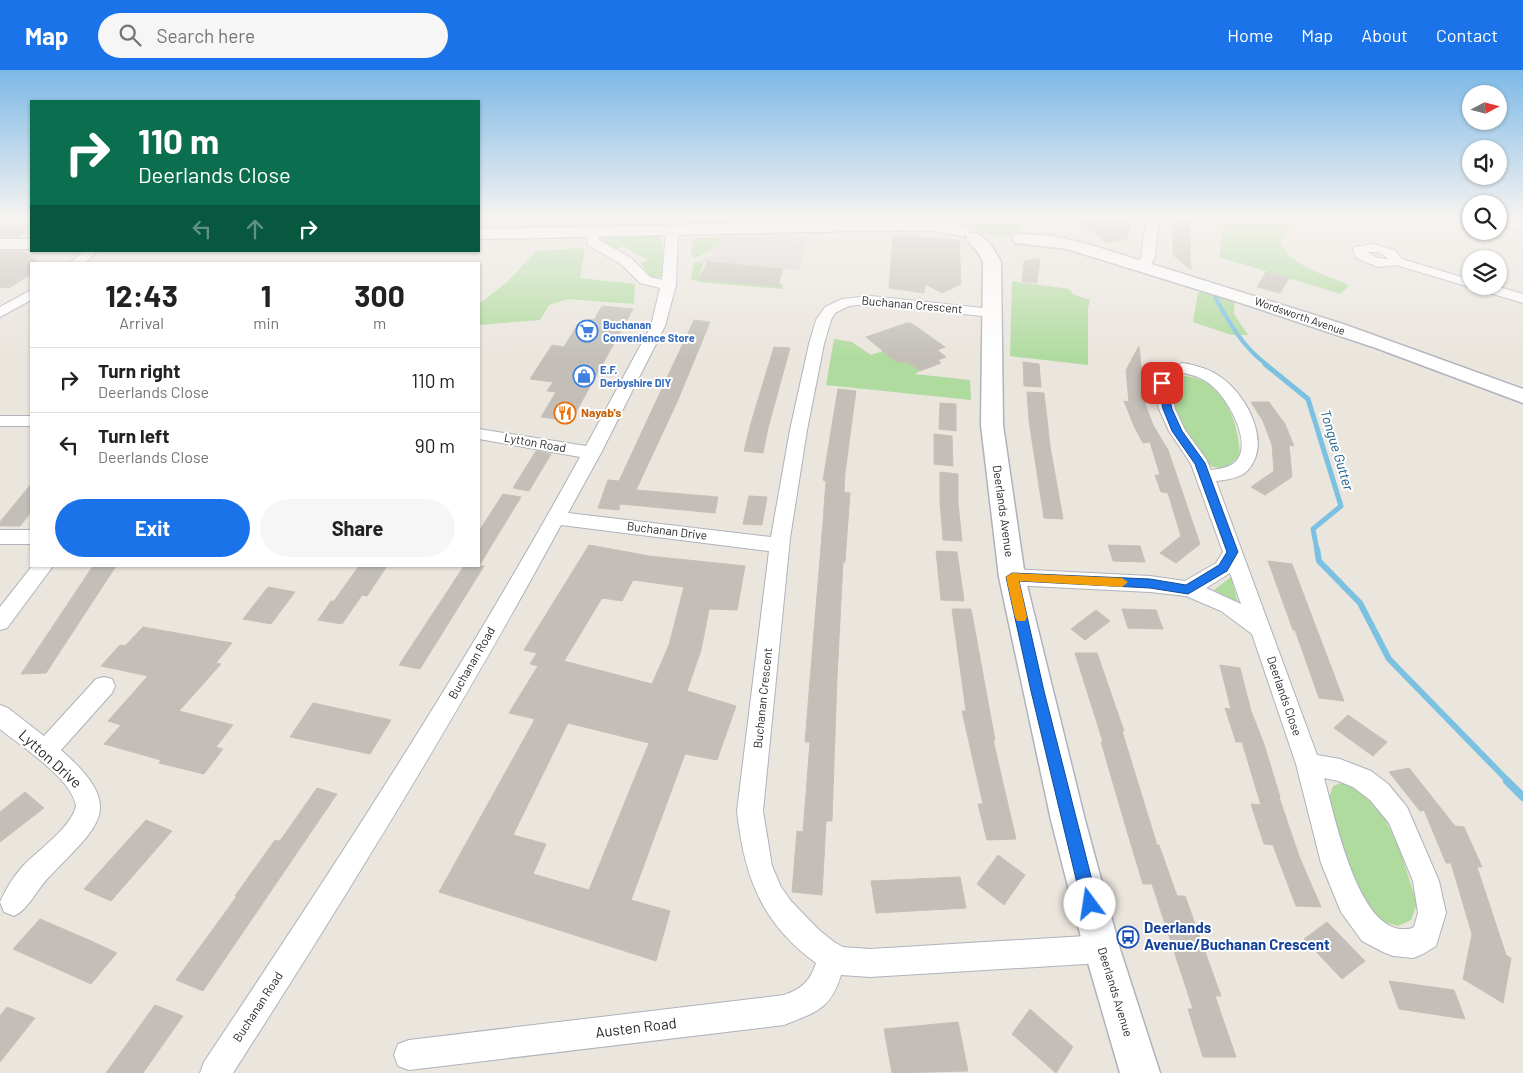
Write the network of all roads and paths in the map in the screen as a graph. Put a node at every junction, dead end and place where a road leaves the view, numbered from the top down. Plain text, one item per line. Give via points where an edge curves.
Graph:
1 (629, 264) edge
2 (670, 264) edge
3 (1002, 264) edge
4 (1132, 264) edge
5 (1144, 264) edge
6 (1405, 264) edge
7 (1142, 267) junction
8 (1462, 281) edge
9 (669, 285) junction
10 (1507, 294) edge
11 (30, 295) edge
12 (1523, 299) edge
13 (0, 313) edge
14 (992, 313) junction
15 (1523, 397) edge
16 (30, 406) edge
17 (16, 421) edge
18 (480, 434) edge
19 (592, 453) junction
20 (1206, 478) junction
21 (556, 518) junction
22 (0, 537) edge
23 (30, 537) edge
24 (778, 545) junction
25 (1233, 552) junction
26 (42, 567) edge
27 (1012, 577) junction
28 (1188, 589) junction
29 (0, 622) edge
30 (1260, 629) junction
31 (104, 686) dead end
32 (0, 715) edge
33 (45, 751) junction
34 (1308, 764) junction
35 (14, 902) dead end
36 (1102, 949) junction
37 (832, 956) junction
38 (409, 1055) dead end
39 (215, 1073) edge
40 (1140, 1073) edge

1 - 9 street via 645,280
2 - 9 street, Buchanan Road
3 - 14 street, Deerlands Avenue
4 - 7 street, Wordsworth Avenue
5 - 7 street
6 - 8 street
7 - 15 street, Wordsworth Avenue via 1223,290 1378,342
9 - 19 street, Buchanan Road via 658,326
10 - 12 street
11 - 13 street
14 - 24 street, Buchanan Crescent via 871,300 848,302 829,311 824,317 805,396
14 - 27 street, Deerlands Avenue via 992,425
16 - 17 street
18 - 19 street, Lytton Road
19 - 21 street, Buchanan Road
20 - 20 street, Deerlands Close via 1200,463 1177,431 1168,409 1162,383 1164,374 1171,370 1196,369 1209,375 1234,401 1245,422 1251,444 1248,459 1241,468
20 - 25 street, Deerlands Close
21 - 24 street, Buchanan Drive
21 - 39 street, Buchanan Road via 444,712
22 - 23 street
24 - 37 street, Buchanan Crescent via 750,811 754,850 763,880 793,926
25 - 28 street via 1223,568
25 - 30 street, Deerlands Close
26 - 29 street
27 - 28 street
27 - 36 street, Deerlands Avenue via 1068,820
28 - 30 street via 1228,605
30 - 34 street, Deerlands Close
31 - 33 street
32 - 33 street, Lytton Drive
33 - 35 street, Lytton Drive via 81,784 89,806 75,831 22,888
34 - 34 street, Deerlands Close via 1334,863 1352,902 1372,931 1394,942 1413,944 1426,936 1432,913 1426,881 1398,815 1379,792 1362,779 1340,770
36 - 37 street, Buchanan Crescent via 870,963 842,961
36 - 40 street, Deerlands Avenue
37 - 38 street, Austen Road via 823,987 810,1000 784,1010

